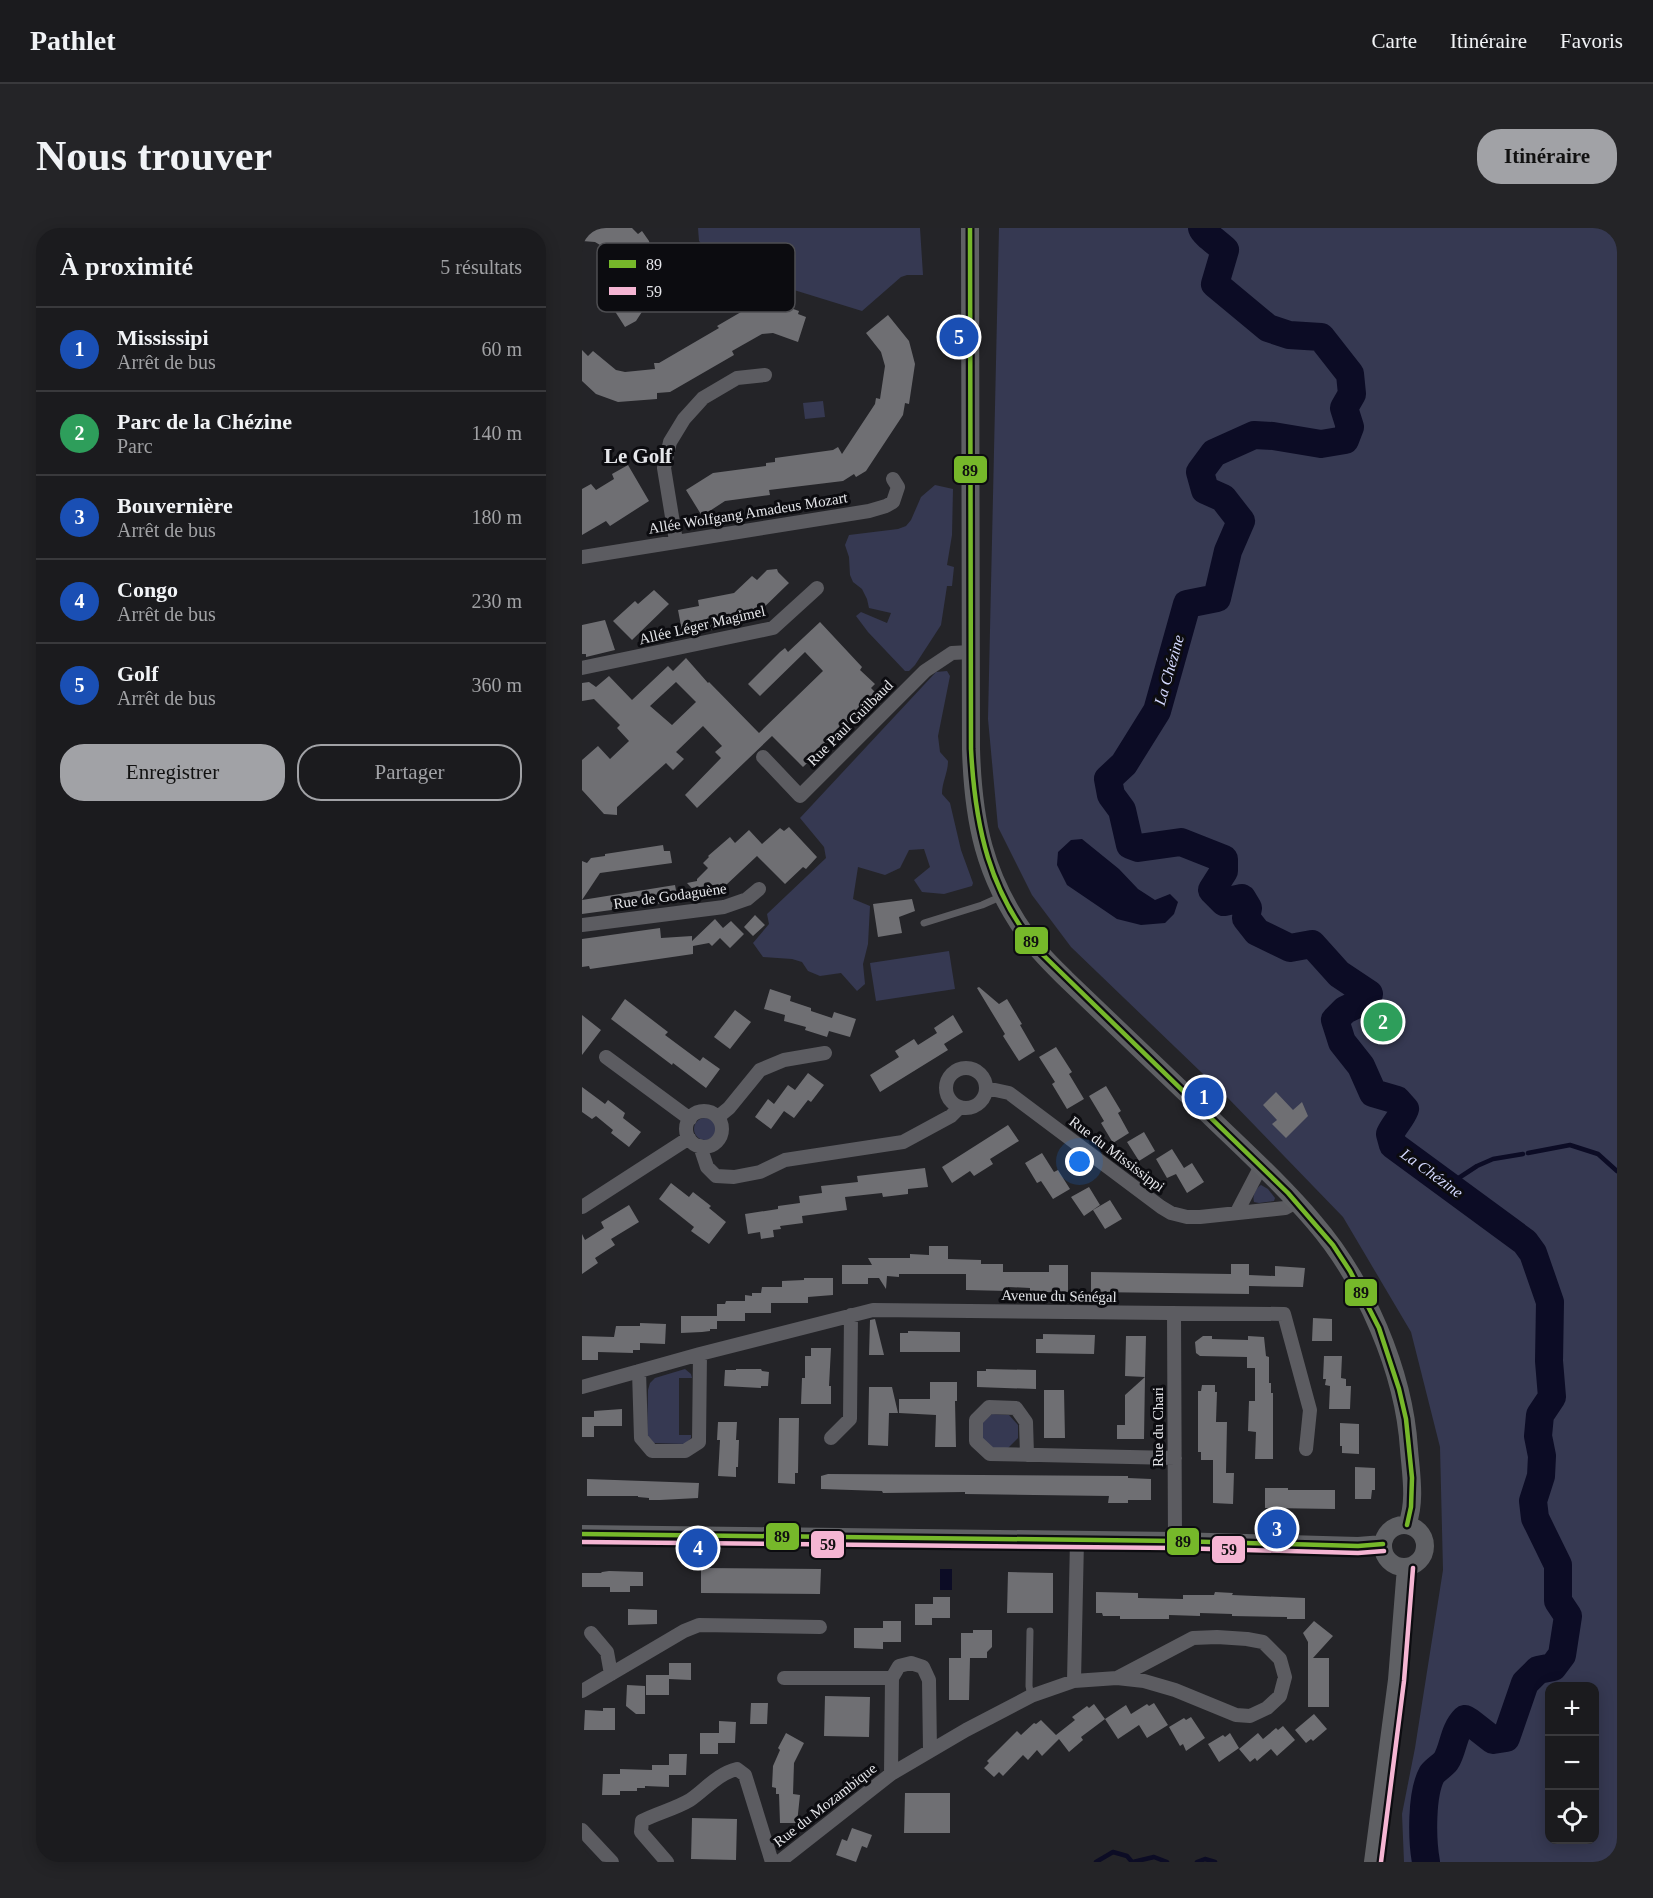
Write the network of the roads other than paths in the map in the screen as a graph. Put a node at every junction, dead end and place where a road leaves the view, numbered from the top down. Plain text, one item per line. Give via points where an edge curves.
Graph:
1 (970, 228) edge
2 (765, 375) dead end
3 (893, 479) dead end
4 (676, 541) junction
5 (582, 557) edge
6 (817, 588) dead end
7 (970, 651) junction
8 (582, 668) edge
9 (763, 757) dead end
10 (759, 889) dead end
11 (1003, 896) junction
12 (924, 923) dead end
13 (582, 925) edge
14 (825, 1053) dead end
15 (606, 1057) dead end
16 (986, 1088) junction
17 (960, 1107) junction
18 (718, 1117) junction
19 (690, 1119) junction
20 (695, 1142) junction
21 (1261, 1166) junction
22 (1296, 1202) junction
23 (582, 1207) edge
24 (1237, 1212) junction
25 (1174, 1314) junction
26 (851, 1315) junction
27 (700, 1354) junction
28 (639, 1371) junction
29 (582, 1387) edge
30 (831, 1438) dead end
31 (1306, 1449) dead end
32 (1027, 1455) junction
33 (1175, 1458) junction
34 (1407, 1525) junction
35 (582, 1534) edge
36 (1077, 1540) junction
37 (1174, 1541) junction
38 (1383, 1544) junction
39 (1407, 1567) junction
40 (820, 1627) dead end
41 (1030, 1632) dead end
42 (591, 1633) dead end
43 (611, 1674) junction
44 (784, 1678) dead end
45 (892, 1678) junction
46 (1117, 1678) junction
47 (1074, 1681) junction
48 (582, 1691) edge
49 (1031, 1696) junction
50 (930, 1751) junction
51 (891, 1774) junction
52 (582, 1830) edge
53 (612, 1862) edge
54 (667, 1862) edge
55 (772, 1862) edge
56 (779, 1862) edge
57 (1374, 1862) edge

1 - 7 street
2 - 4 street via 737,378 703,398 670,442 664,468
3 - 4 street, Allée Wolfgang Amadeus Mozart via 898,487 893,502 878,508
4 - 5 street, Allée Wolfgang Amadeus Mozart
6 - 8 street, Allée Léger Magimel via 773,628
7 - 9 street, Rue Paul Guilbaud via 952,653 925,671 800,796
7 - 11 street via 972,789 986,856
10 - 13 street, Rue de Godaguène via 747,899 724,907
11 - 12 lane
11 - 21 street via 1028,937 1067,980
14 - 18 street via 784,1060 760,1070
15 - 19 street
16 - 17 street via 982,1101
16 - 17 street via 979,1072 967,1067 951,1074 946,1087 948,1096
16 - 24 street, Rue du Mississippi via 1009,1093 1171,1213 1200,1217
17 - 20 street via 903,1142 785,1160 760,1172 734,1177 716,1176
18 - 19 street via 704,1111
18 - 20 street via 723,1128 720,1138 711,1146
19 - 20 street via 686,1128
20 - 23 street
21 - 22 street
21 - 24 street
22 - 24 street, Rue du Mississippi via 1285,1208
22 - 34 street via 1348,1269 1390,1360 1408,1432 1413,1505
25 - 26 street, Avenue du Sénégal via 873,1310
25 - 31 street, Avenue du Sénégal via 1284,1314 1310,1410
25 - 33 street, Rue du Chari
26 - 27 street, Avenue du Sénégal
26 - 30 street via 850,1419
27 - 28 street, Avenue du Sénégal
27 - 28 street via 699,1442 684,1451 652,1451 641,1438
28 - 29 street, Avenue du Sénégal
32 - 32 street via 1026,1422 1016,1408 989,1407 976,1420 976,1441 990,1454
32 - 33 street
33 - 37 street, Rue du Chari
34 - 38 street via 1390,1530
34 - 39 street via 1421,1534 1425,1546 1417,1563
35 - 36 street
36 - 37 street
36 - 47 street
37 - 38 street
38 - 39 street via 1390,1562
39 - 57 street
40 - 43 street via 699,1625
41 - 49 lane
42 - 43 street via 607,1652
43 - 48 street
44 - 45 street
45 - 50 street via 899,1666 912,1663 923,1667 929,1680
45 - 51 street, Rue du Mozambique
46 - 46 street, Rue du Mozambique via 1144,1681 1236,1715 1250,1716 1268,1708 1280,1696 1285,1677 1280,1659 1263,1642 1217,1637 1193,1638
46 - 47 street, Rue du Mozambique
47 - 49 street, Rue du Mozambique
49 - 50 street, Rue du Mozambique
50 - 51 street, Rue du Mozambique
51 - 56 street, Rue du Mozambique
52 - 53 street
54 - 55 street, Rue du Mozambique via 640,1832 642,1821 688,1801 725,1772 736,1769 745,1775

